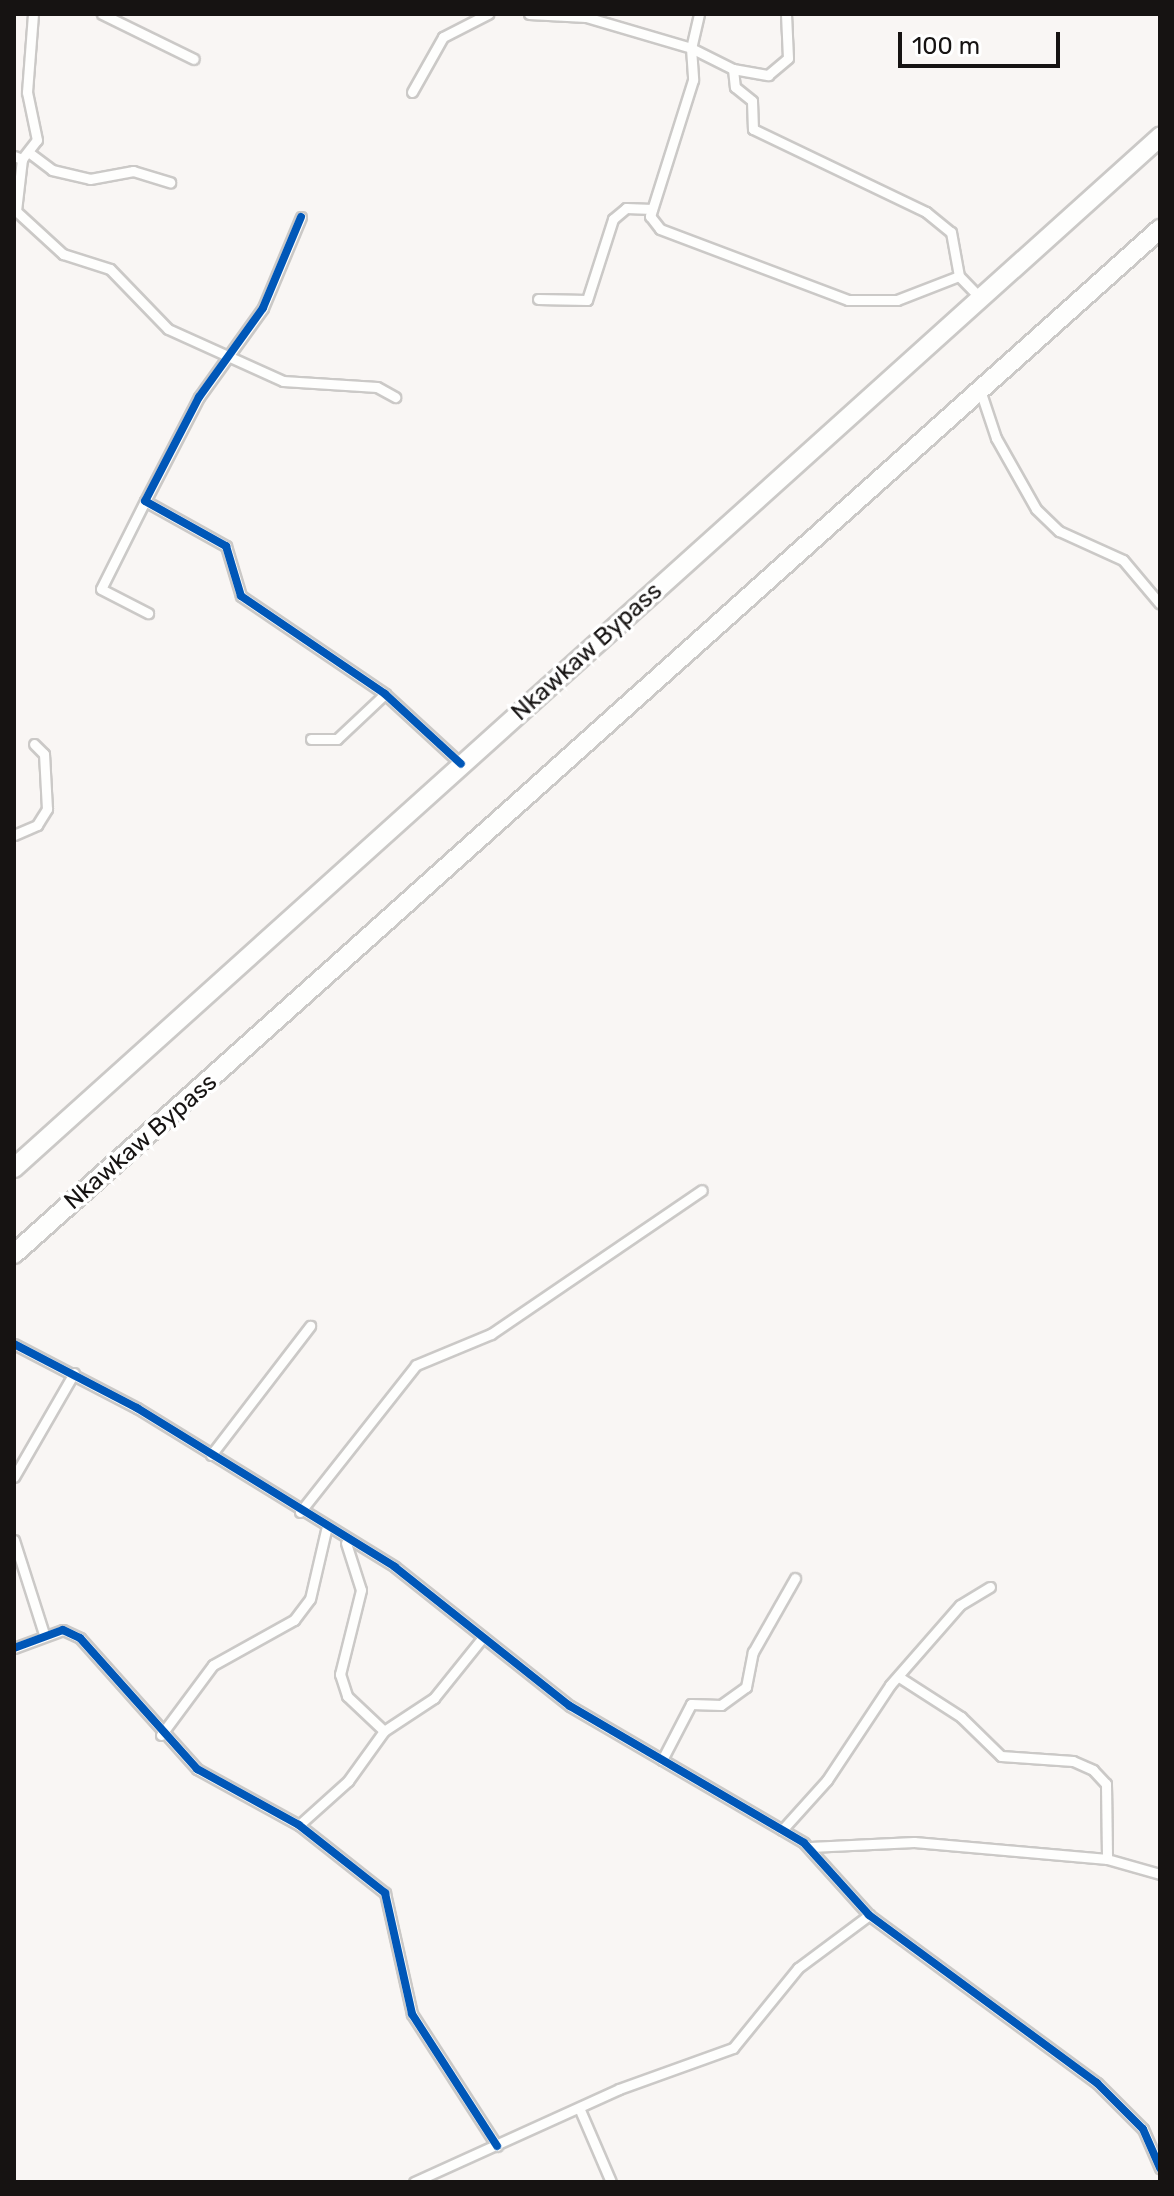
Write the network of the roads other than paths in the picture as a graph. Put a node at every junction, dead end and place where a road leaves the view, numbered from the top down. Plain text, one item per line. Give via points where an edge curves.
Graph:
1 (33, 14) edge
2 (102, 14) edge
3 (488, 14) edge
4 (529, 14) edge
5 (699, 14) edge
6 (786, 14) edge
7 (116, 16) edge
8 (586, 16) edge
9 (691, 48) junction
10 (194, 59) dead end
11 (733, 69) junction
12 (412, 92) dead end
13 (1160, 137) edge
14 (22, 156) edge
15 (170, 182) dead end
16 (652, 209) junction
17 (15, 214) edge
18 (301, 217) dead end
19 (1160, 229) edge
20 (959, 276) junction
21 (538, 299) dead end
22 (982, 300) junction
23 (223, 358) junction
24 (980, 390) junction
25 (395, 397) dead end
26 (145, 501) junction
27 (1160, 604) edge
28 (148, 613) dead end
29 (385, 694) junction
30 (311, 739) dead end
31 (34, 744) dead end
32 (461, 764) junction
33 (14, 835) edge
34 (14, 1168) edge
35 (702, 1190) dead end
36 (14, 1254) edge
37 (310, 1326) dead end
38 (14, 1344) edge
39 (74, 1373) junction
40 (211, 1455) junction
41 (14, 1477) edge
42 (300, 1512) junction
43 (326, 1530) junction
44 (14, 1540) edge
45 (345, 1541) junction
46 (795, 1578) dead end
47 (990, 1587) dead end
48 (44, 1634) junction
49 (483, 1637) junction
50 (14, 1648) edge
51 (899, 1677) junction
52 (384, 1731) junction
53 (161, 1735) junction
54 (662, 1760) junction
55 (299, 1825) junction
56 (782, 1830) junction
57 (810, 1847) junction
58 (1107, 1859) junction
59 (1160, 1874) edge
60 (869, 1915) junction
61 (580, 2110) junction
62 (497, 2146) junction
63 (1160, 2168) edge
64 (414, 2182) edge
65 (611, 2182) edge

1 - 14 street via 27,92 37,140
2 - 7 street
3 - 12 street via 443,37
4 - 8 street
5 - 9 street
6 - 11 street via 791,32 782,70
7 - 10 street
8 - 9 street
9 - 11 street
9 - 16 street via 693,80
11 - 20 street via 735,87 752,101 753,129 926,212 951,232
13 - 22 highway, Nkawkaw Bypass
14 - 15 street via 90,179 133,171
14 - 17 street
16 - 20 street via 653,222 673,235 848,300 897,300
16 - 21 street via 626,208 613,219 587,300
17 - 23 street via 63,254 110,269 168,329
18 - 23 street via 263,308
19 - 24 highway, Nkawkaw Bypass
20 - 22 street
22 - 32 highway, Nkawkaw Bypass
23 - 25 street via 283,381 377,387
23 - 26 street
24 - 27 street via 1003,453 1046,522 1123,560
24 - 36 highway, Nkawkaw Bypass
26 - 28 street via 101,589
26 - 29 street via 226,546 241,596
29 - 30 street via 337,739
29 - 32 street
31 - 33 street via 44,754 47,809 37,825
32 - 34 highway, Nkawkaw Bypass
35 - 42 street via 491,1334 416,1365
37 - 40 street
38 - 39 street
39 - 40 street
39 - 41 street
40 - 42 street
42 - 43 street
43 - 45 street
43 - 53 street via 310,1599 294,1620 213,1665
44 - 48 street
45 - 49 street via 395,1567
45 - 52 street via 361,1590 340,1674 347,1696
46 - 54 street via 753,1652 746,1687 721,1705 691,1704
47 - 51 street via 960,1605
48 - 50 street
48 - 53 street via 63,1630 80,1638
49 - 52 street via 434,1698
49 - 54 street via 580,1713
51 - 56 street
51 - 58 street via 961,1717 1001,1756 1073,1761 1093,1770 1106,1784
52 - 55 street via 348,1781
53 - 55 street via 197,1769
54 - 56 street
55 - 62 street via 394,1906 392,1947 412,2014
56 - 57 street
57 - 58 street via 914,1842
57 - 60 street
58 - 59 street
60 - 61 street via 798,1968 733,2048
60 - 63 street via 1097,2083 1143,2129
61 - 62 street
61 - 65 street
62 - 64 street

